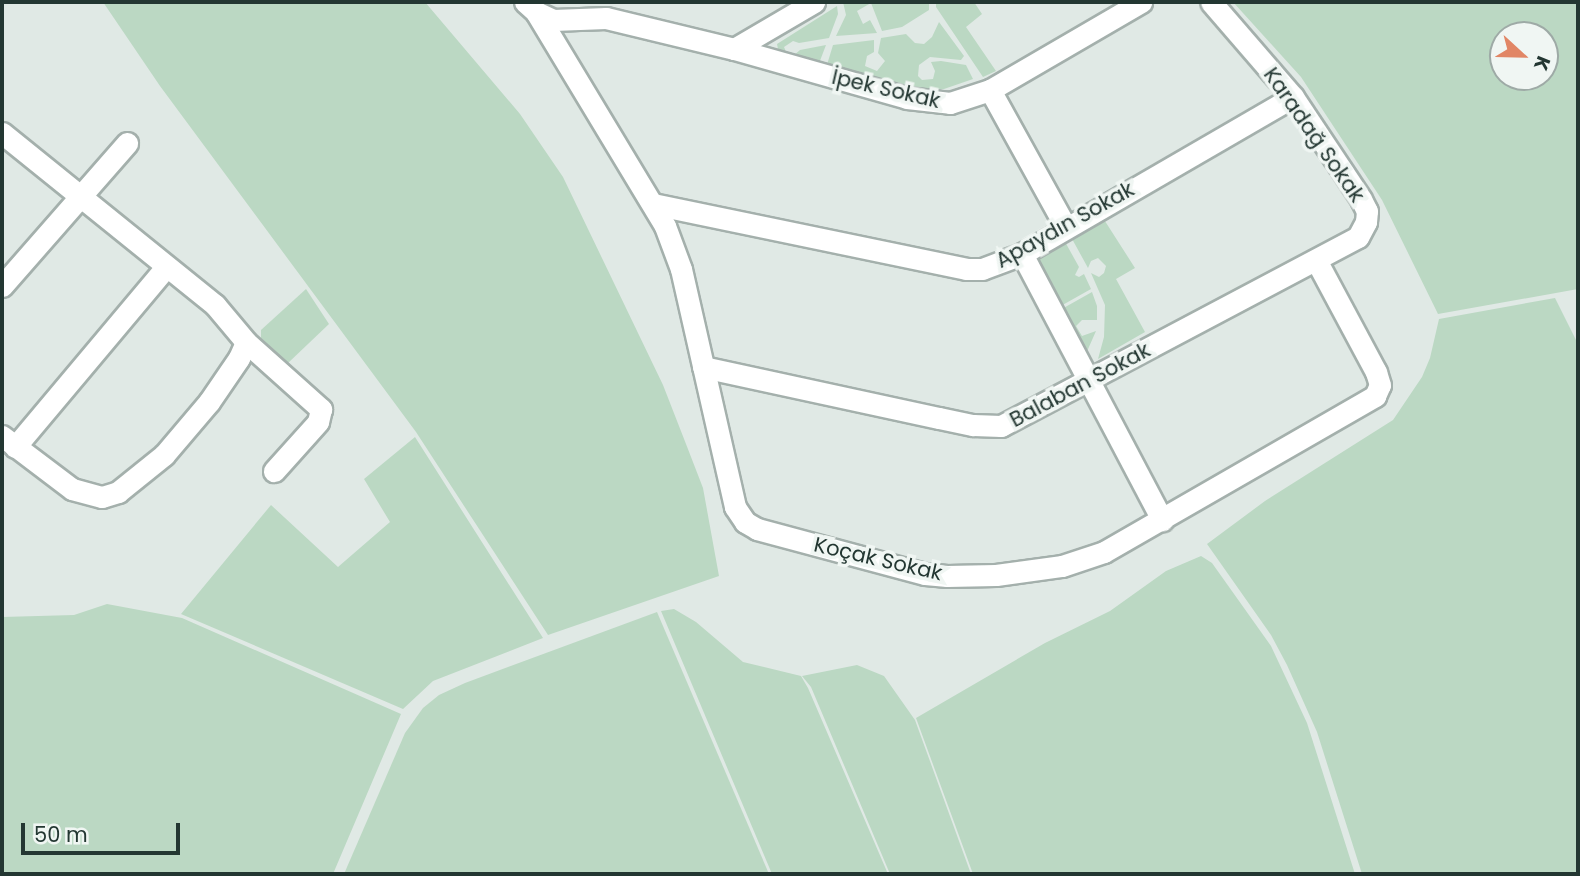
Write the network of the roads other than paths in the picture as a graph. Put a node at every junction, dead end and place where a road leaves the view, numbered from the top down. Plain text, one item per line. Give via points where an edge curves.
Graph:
1 (814, 2) edge
2 (1141, 2) edge
3 (1211, 2) edge
4 (530, 7) edge
5 (610, 10) edge
6 (734, 49) junction
7 (990, 90) junction
8 (1293, 97) junction
9 (2, 133) edge
10 (127, 144) dead end
11 (79, 198) junction
12 (653, 204) junction
13 (1065, 226) junction
14 (1022, 254) junction
15 (1317, 260) junction
16 (165, 268) junction
17 (2, 286) edge
18 (246, 342) junction
19 (703, 367) junction
20 (1089, 380) junction
21 (9, 441) edge
22 (274, 471) dead end
23 (1162, 520) junction

1 - 6 street
2 - 7 street, İpek Sokak
3 - 8 street, Karadağ Sokak
4 - 5 street, İpek Sokak via 553,20
4 - 12 street, Koçak Sokak
5 - 6 street, İpek Sokak
6 - 7 street, İpek Sokak via 934,103 950,103
7 - 13 street
8 - 13 street, Apaydın Sokak
8 - 15 street, Karadağ Sokak via 1367,211 1364,231 1358,237
9 - 11 street
10 - 11 street
11 - 16 street
11 - 17 street
12 - 14 street, Apaydın Sokak via 965,269 997,266
12 - 19 street, Koçak Sokak via 681,269
13 - 14 street, Apaydın Sokak
14 - 20 street
15 - 20 street, Balaban Sokak
15 - 23 street, Koçak Sokak via 1376,373 1380,385 1375,396
16 - 18 street via 221,310
16 - 21 street
18 - 21 street via 209,402 164,455 118,492 86,495 49,474
18 - 22 street via 321,409 318,422
19 - 20 street, Balaban Sokak via 987,426 1001,426
19 - 23 street, Koçak Sokak via 735,507 745,522 757,529 925,574 960,576 1062,566 1104,552
20 - 23 street

